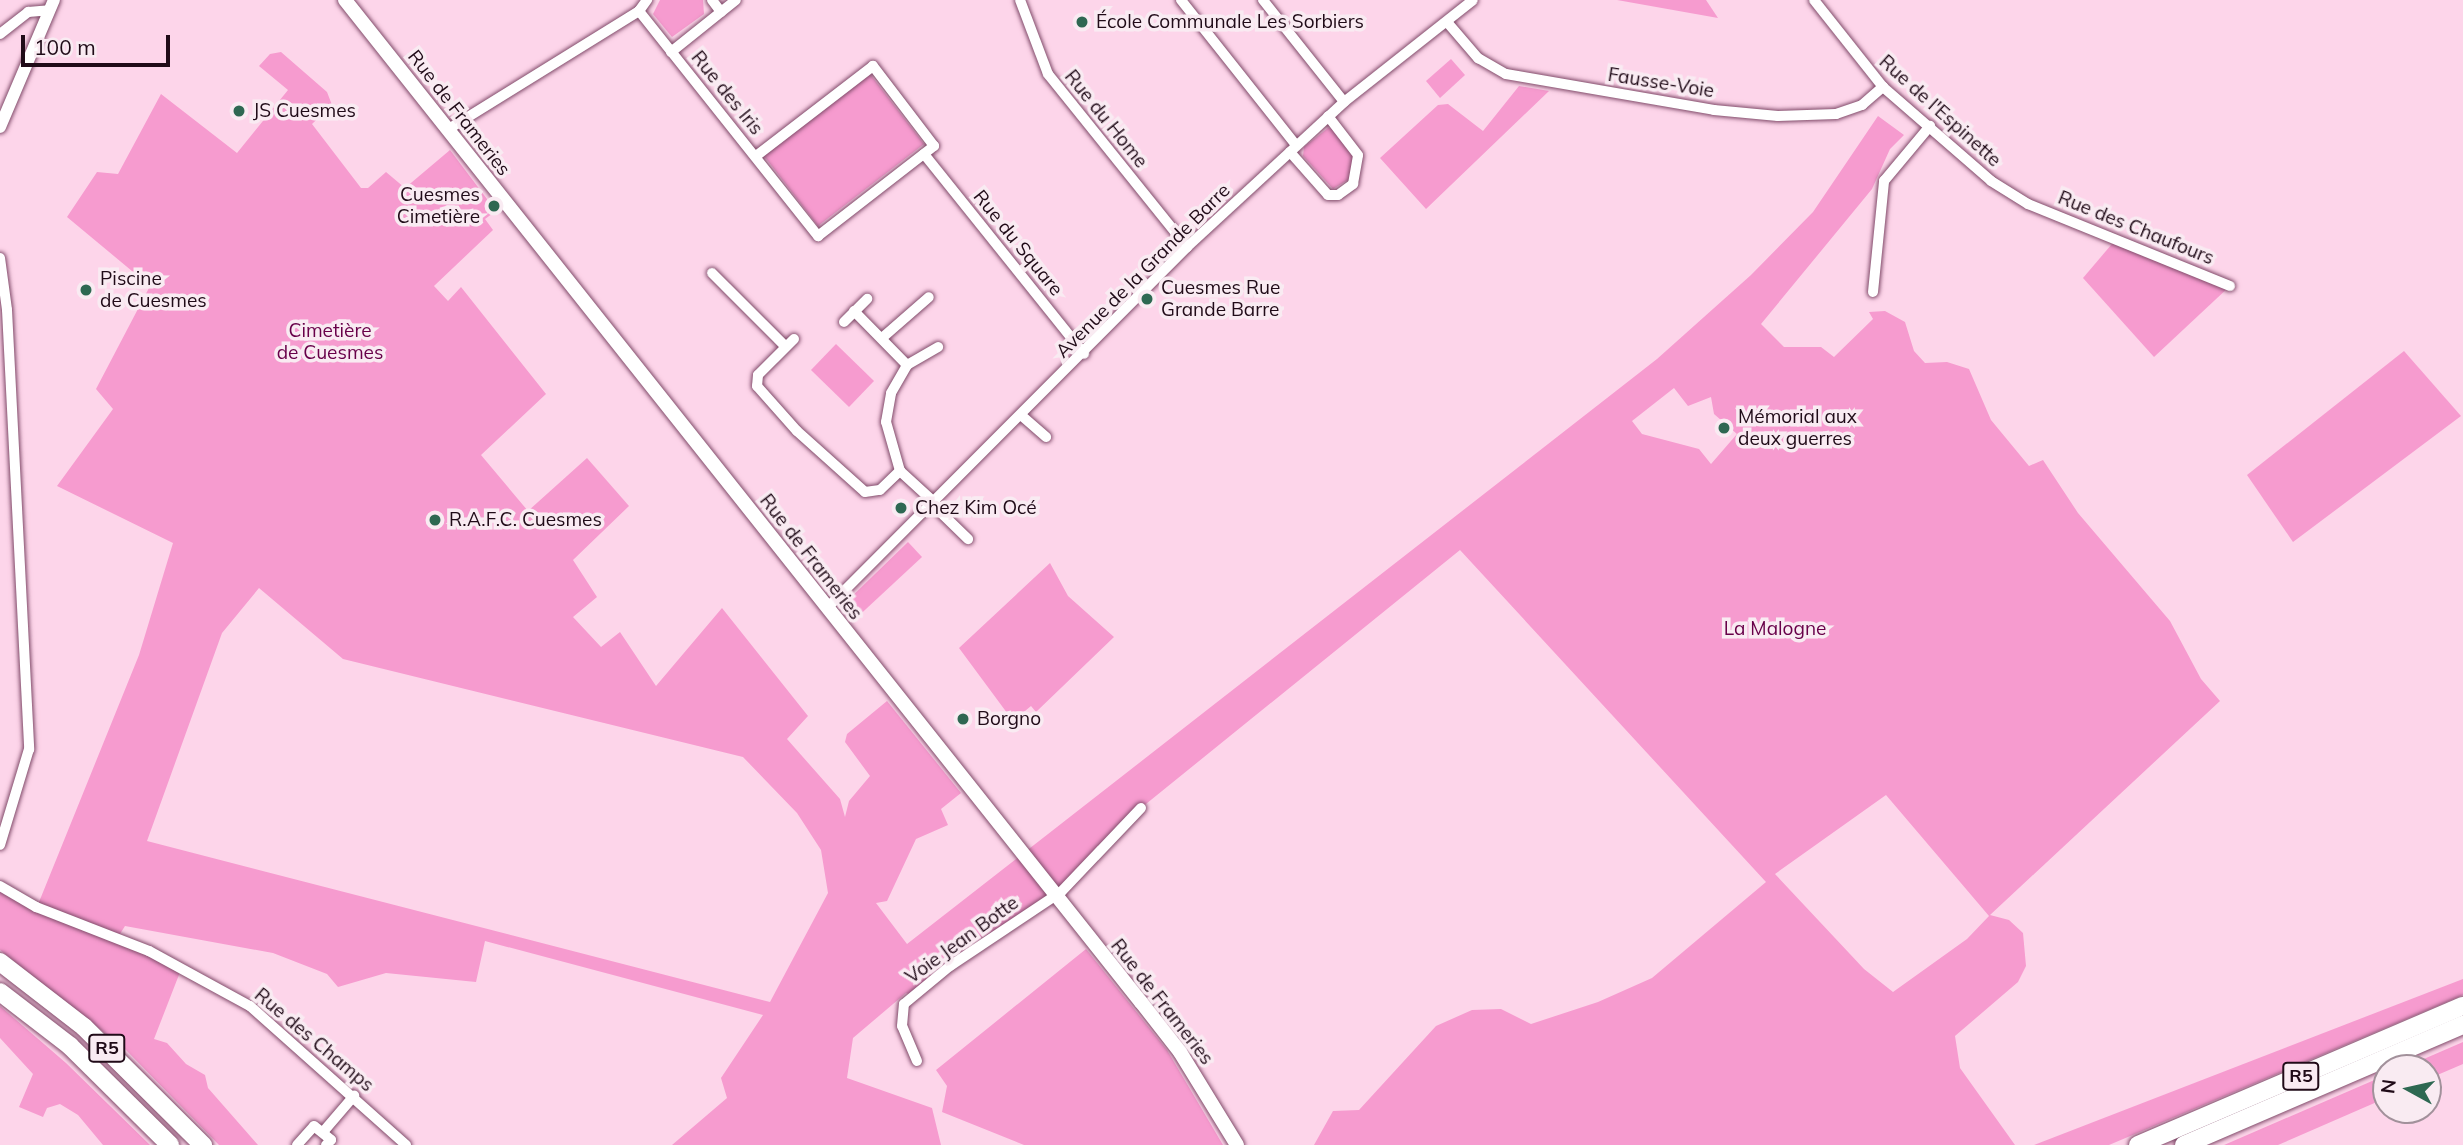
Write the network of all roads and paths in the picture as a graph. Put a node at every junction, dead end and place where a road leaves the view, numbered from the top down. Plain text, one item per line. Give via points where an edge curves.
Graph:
1 (345, 0) edge
2 (647, 0) edge
3 (712, 0) edge
4 (736, 0) edge
5 (1020, 0) edge
6 (1181, 0) edge
7 (1264, 0) edge
8 (1473, 0) edge
9 (1814, 0) edge
10 (51, 5) edge
11 (639, 11) junction
12 (721, 12) junction
13 (1447, 22) junction
14 (0, 34) edge
15 (671, 51) junction
16 (1883, 87) junction
17 (1343, 103) junction
18 (1328, 116) junction
19 (1930, 126) junction
20 (0, 127) edge
21 (447, 130) junction
22 (1293, 149) junction
23 (924, 153) junction
24 (756, 156) junction
25 (2028, 204) joint
26 (1187, 247) junction
27 (0, 258) edge
28 (712, 273) dead end
29 (2230, 286) dead end
30 (1873, 292) dead end
31 (929, 297) dead end
32 (867, 299) dead end
33 (854, 311) junction
34 (844, 321) dead end
35 (793, 338) dead end
36 (882, 338) junction
37 (785, 346) junction
38 (937, 347) dead end
39 (1084, 354) junction
40 (907, 365) junction
41 (0, 414) edge
42 (1022, 416) junction
43 (13, 422) junction
44 (1046, 437) dead end
45 (900, 471) junction
46 (934, 504) junction
47 (968, 539) dead end
48 (827, 608) junction
49 (1141, 808) dead end
50 (0, 845) edge
51 (0, 886) edge
52 (1055, 895) junction
53 (0, 962) edge
54 (0, 992) edge
55 (2463, 1006) edge
56 (2463, 1025) edge
57 (917, 1061) dead end
58 (354, 1096) junction
59 (323, 1132) junction
60 (170, 1145) edge
61 (203, 1145) edge
62 (297, 1145) edge
63 (326, 1145) edge
64 (406, 1145) edge
65 (1237, 1145) edge
66 (2138, 1145) edge
67 (2184, 1145) edge

1 - 21 main road, Rue de Frameries
2 - 11 street
3 - 12 street
4 - 12 street
5 - 26 street, Rue du Home via 1048,74
6 - 22 street
7 - 17 street
8 - 13 street, Avenue de la Grande Barre
9 - 16 street, Rue de l'Espinette
10 - 14 street via 29,12
10 - 20 street
11 - 15 street, Rue des Iris
11 - 21 street
12 - 15 street
13 - 16 street, Fausse-Voie via 1478,58 1506,74 1714,110 1778,116 1836,114 1862,104
13 - 17 street, Avenue de la Grande Barre
15 - 24 street, Rue des Iris
16 - 19 street, Rue de l'Espinette
17 - 18 street, Avenue de la Grande Barre
18 - 22 street, Avenue de la Grande Barre
18 - 22 street via 1358,155 1353,184 1338,195 1328,195
19 - 25 street, Rue de l'Espinette via 1991,181
19 - 30 street via 1884,181
21 - 48 main road, Rue de Frameries
22 - 26 street, Avenue de la Grande Barre
23 - 24 street, Rue des Iris via 818,236
23 - 24 street via 934,146 873,66
23 - 39 street, Rue du Square
25 - 29 street, Rue des Chaufours
26 - 39 street, Avenue de la Grande Barre
27 - 43 street via 6,287
28 - 37 street
31 - 36 street
32 - 33 street
33 - 34 street
33 - 36 street
35 - 37 street
36 - 40 street
37 - 45 street via 756,380 797,431 865,492 880,490
38 - 40 street
39 - 42 street, Avenue de la Grande Barre
40 - 45 street via 891,393 886,422
41 - 43 street
42 - 44 street
42 - 46 street, Avenue de la Grande Barre
43 - 50 street via 29,749
45 - 46 street
46 - 47 street
46 - 48 street, Avenue de la Grande Barre
48 - 52 main road, Rue de Frameries
49 - 52 street, Voie Jean Botte
51 - 58 street, Rue des Champs via 36,907 149,951 250,1006
52 - 57 street, Voie Jean Botte via 950,966 904,1004 902,1026
52 - 65 main road, Rue de Frameries via 1180,1052
53 - 61 highway, R5 via 84,1027
54 - 60 highway, R5 via 71,1046
55 - 66 highway, R5
56 - 67 highway, R5
58 - 59 street
58 - 64 street, Rue des Champs
59 - 62 street via 314,1126
59 - 63 street via 331,1140

